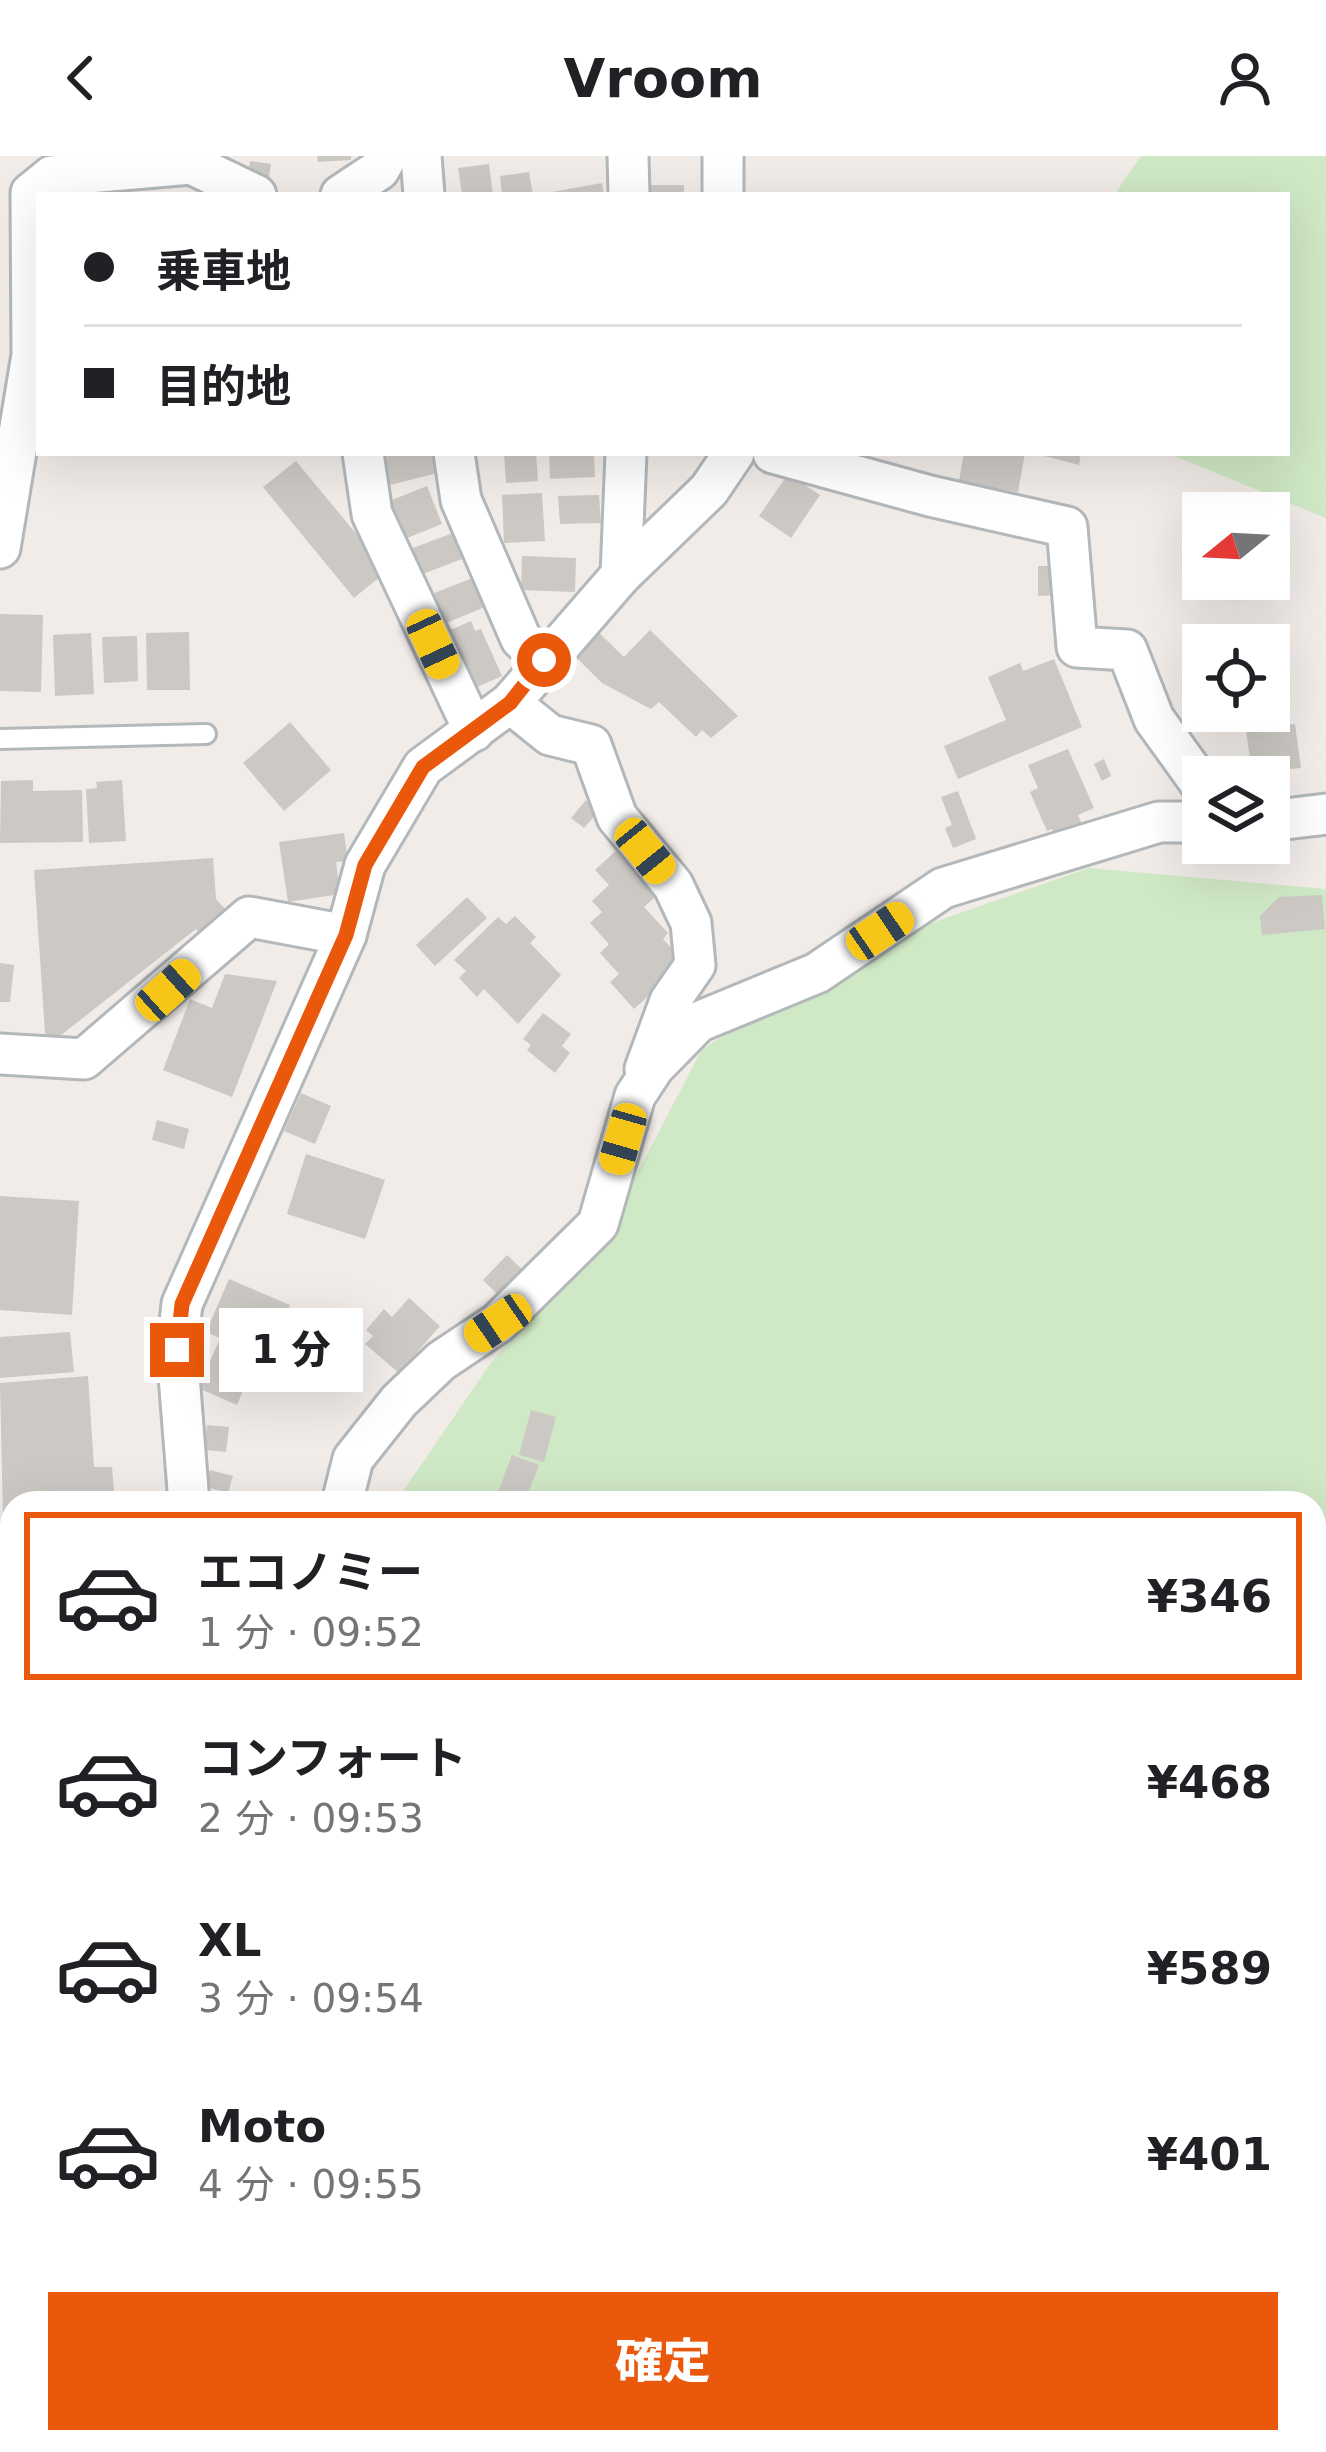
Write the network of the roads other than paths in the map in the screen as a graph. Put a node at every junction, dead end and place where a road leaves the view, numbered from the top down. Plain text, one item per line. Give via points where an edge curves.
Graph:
1 (386, 156) edge
2 (421, 156) edge
3 (628, 156) edge
4 (723, 156) edge
5 (16, 189) edge
6 (250, 192) edge
7 (346, 192) edge
8 (424, 192) edge
9 (629, 192) edge
10 (723, 192) edge
11 (362, 456) edge
12 (454, 456) edge
13 (626, 456) edge
14 (732, 456) edge
15 (784, 456) edge
16 (0, 548) edge
17 (621, 575) junction
18 (544, 660) junction
19 (510, 703) junction
20 (474, 731) junction
21 (206, 734) dead end
22 (0, 739) edge
23 (1182, 758) edge
24 (1326, 814) edge
25 (1290, 818) edge
26 (1182, 822) edge
27 (346, 935) junction
28 (0, 1054) edge
29 (635, 1096) junction
30 (188, 1491) edge
31 (345, 1491) edge

1 - 7 street
2 - 8 street
3 - 9 street
4 - 10 street
5 - 6 street via 52,176 190,164
5 - 16 street via 32,355
11 - 20 street via 372,514
12 - 18 street via 460,500 521,639
13 - 17 street
14 - 17 street via 709,490
15 - 23 street via 1067,527 1077,647 1127,650 1154,718
17 - 18 street
18 - 19 street
19 - 20 street
19 - 29 street via 550,736 591,745 617,817 673,886 691,922 694,965 670,1001
20 - 27 street via 423,767 365,865
21 - 22 lane
24 - 25 street
26 - 29 street via 1159,822 943,888 817,973 698,1022
27 - 28 street via 249,917 84,1059
27 - 30 street via 182,1304 177,1350
29 - 31 street via 598,1224 498,1323 399,1401 353,1460

